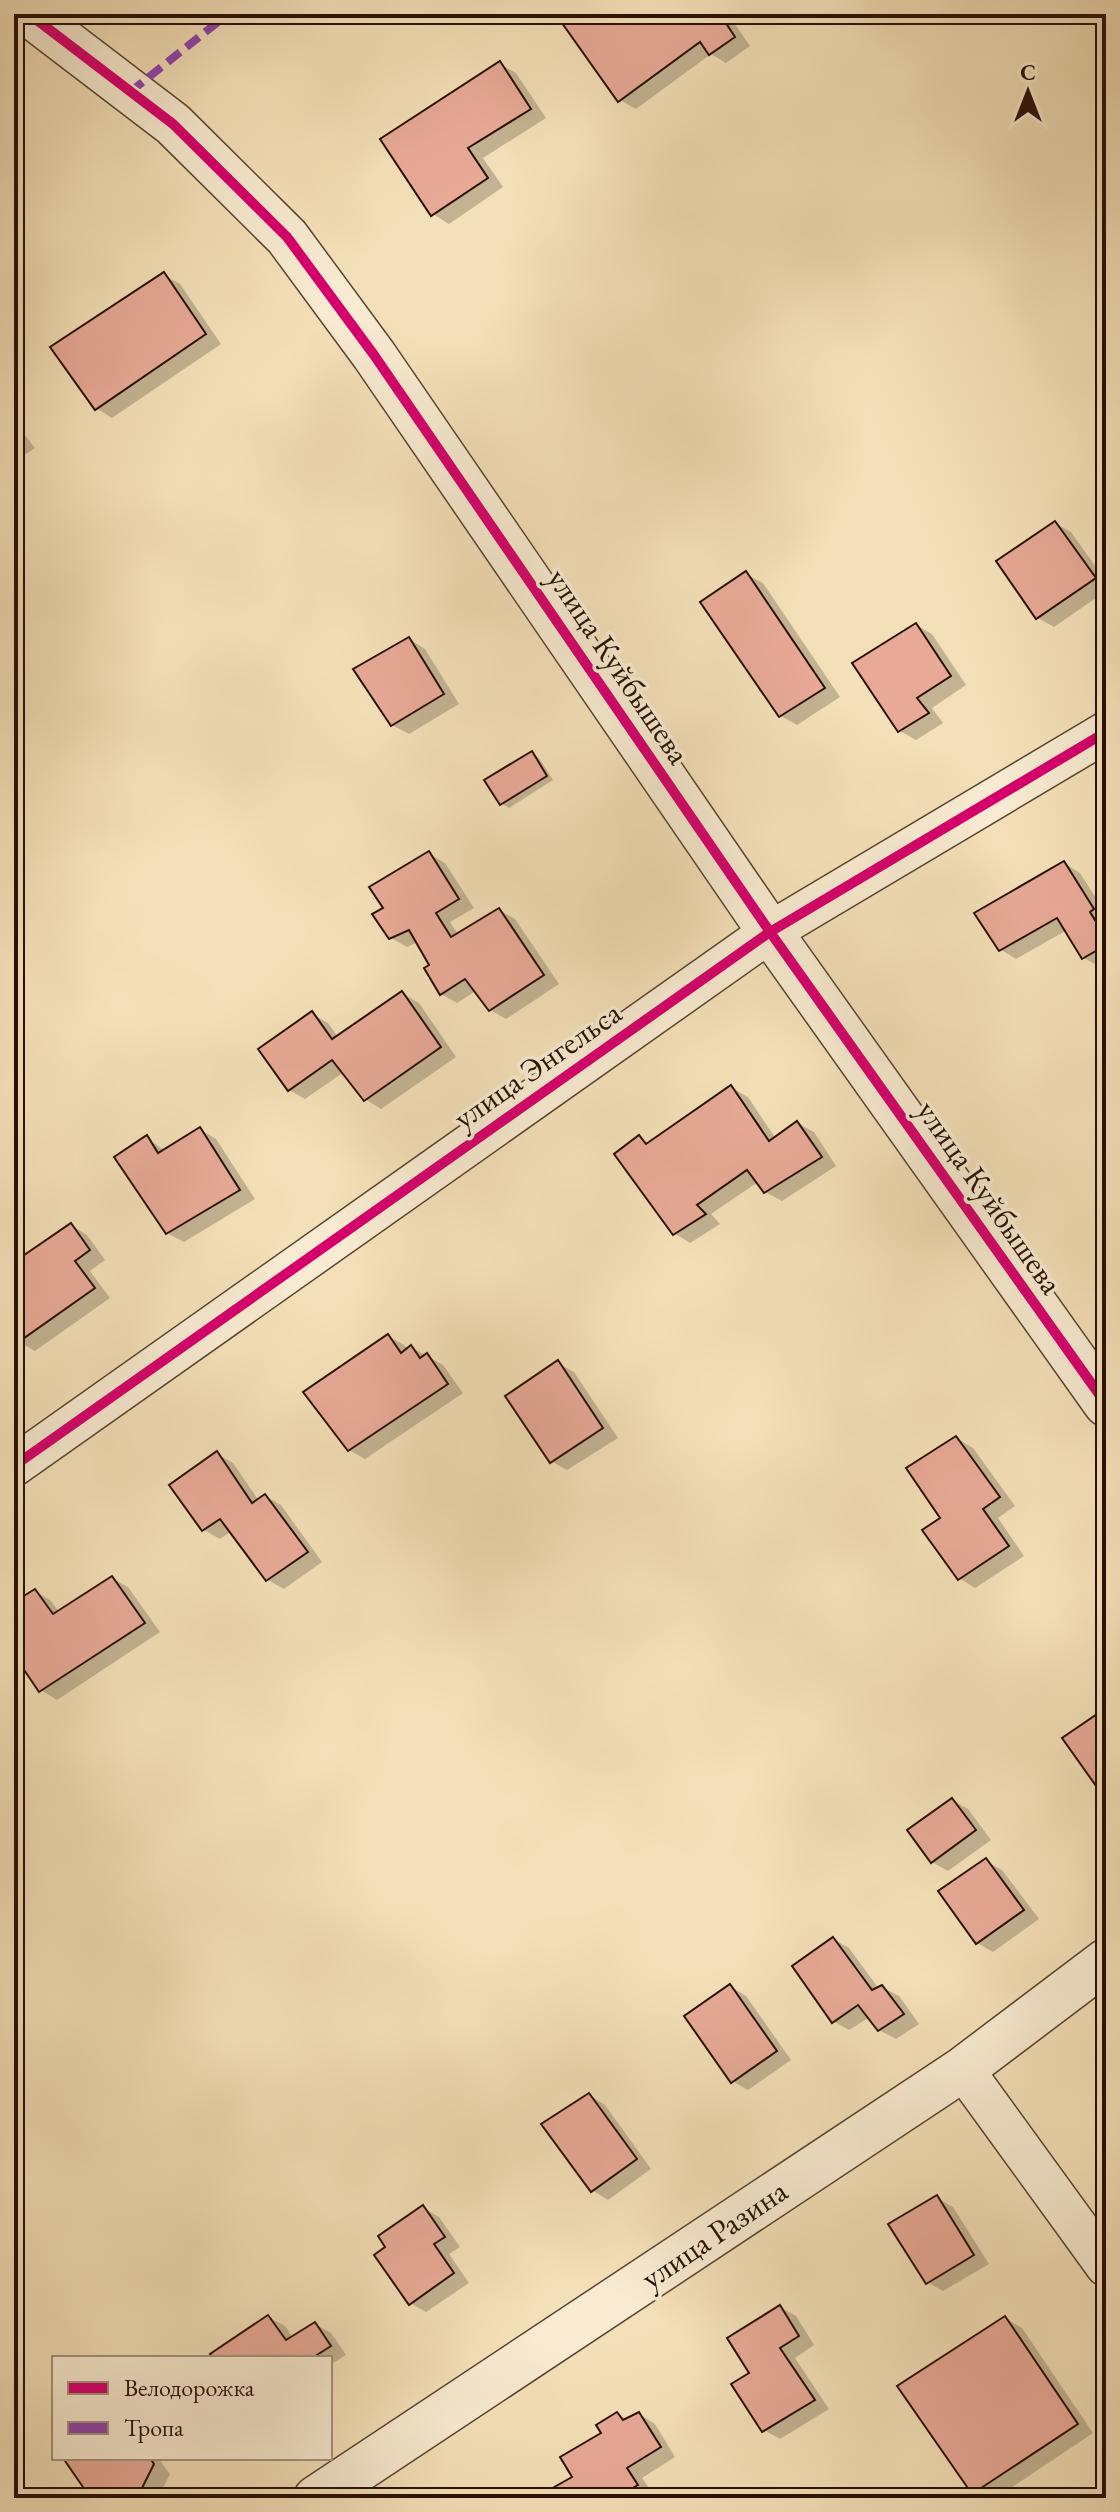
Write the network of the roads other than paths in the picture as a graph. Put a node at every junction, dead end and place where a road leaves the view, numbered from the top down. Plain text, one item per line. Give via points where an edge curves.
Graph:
1 (29, 14) edge
2 (1106, 732) edge
3 (770, 932) junction
4 (1106, 1404) edge
5 (14, 1466) edge
6 (1106, 1961) edge
7 (963, 2069) junction
8 (1106, 2266) edge
9 (316, 2498) edge

1 - 3 street, улица Куйбышева via 173,124 287,237 374,355
2 - 3 street, улица Энгельса
3 - 4 street, улица Куйбышева
3 - 5 street, улица Энгельса
6 - 7 street, улица Разина
7 - 8 street
7 - 9 street, улица Разина

